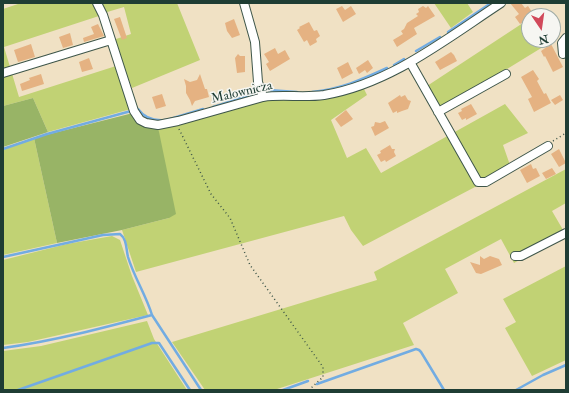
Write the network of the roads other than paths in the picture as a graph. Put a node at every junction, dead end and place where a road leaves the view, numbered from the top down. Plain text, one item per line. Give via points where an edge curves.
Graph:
1 (97, 3) edge
2 (244, 3) edge
3 (501, 3) edge
4 (566, 38) edge
5 (111, 40) junction
6 (563, 54) dead end
7 (410, 62) junction
8 (3, 73) edge
9 (506, 74) dead end
10 (263, 97) junction
11 (438, 112) junction
12 (548, 146) road end
13 (566, 233) edge
14 (515, 256) dead end

1 - 5 street, Malownicza
2 - 10 street via 255,42 258,82
3 - 7 street, Malownicza
4 - 6 street via 562,43
5 - 8 street
5 - 10 street, Malownicza via 133,107 140,120 146,123 158,125 176,122
7 - 10 street, Malownicza via 374,80 346,90 311,96
7 - 11 street
9 - 11 street
11 - 12 street via 478,182 486,182
13 - 14 street via 521,256

